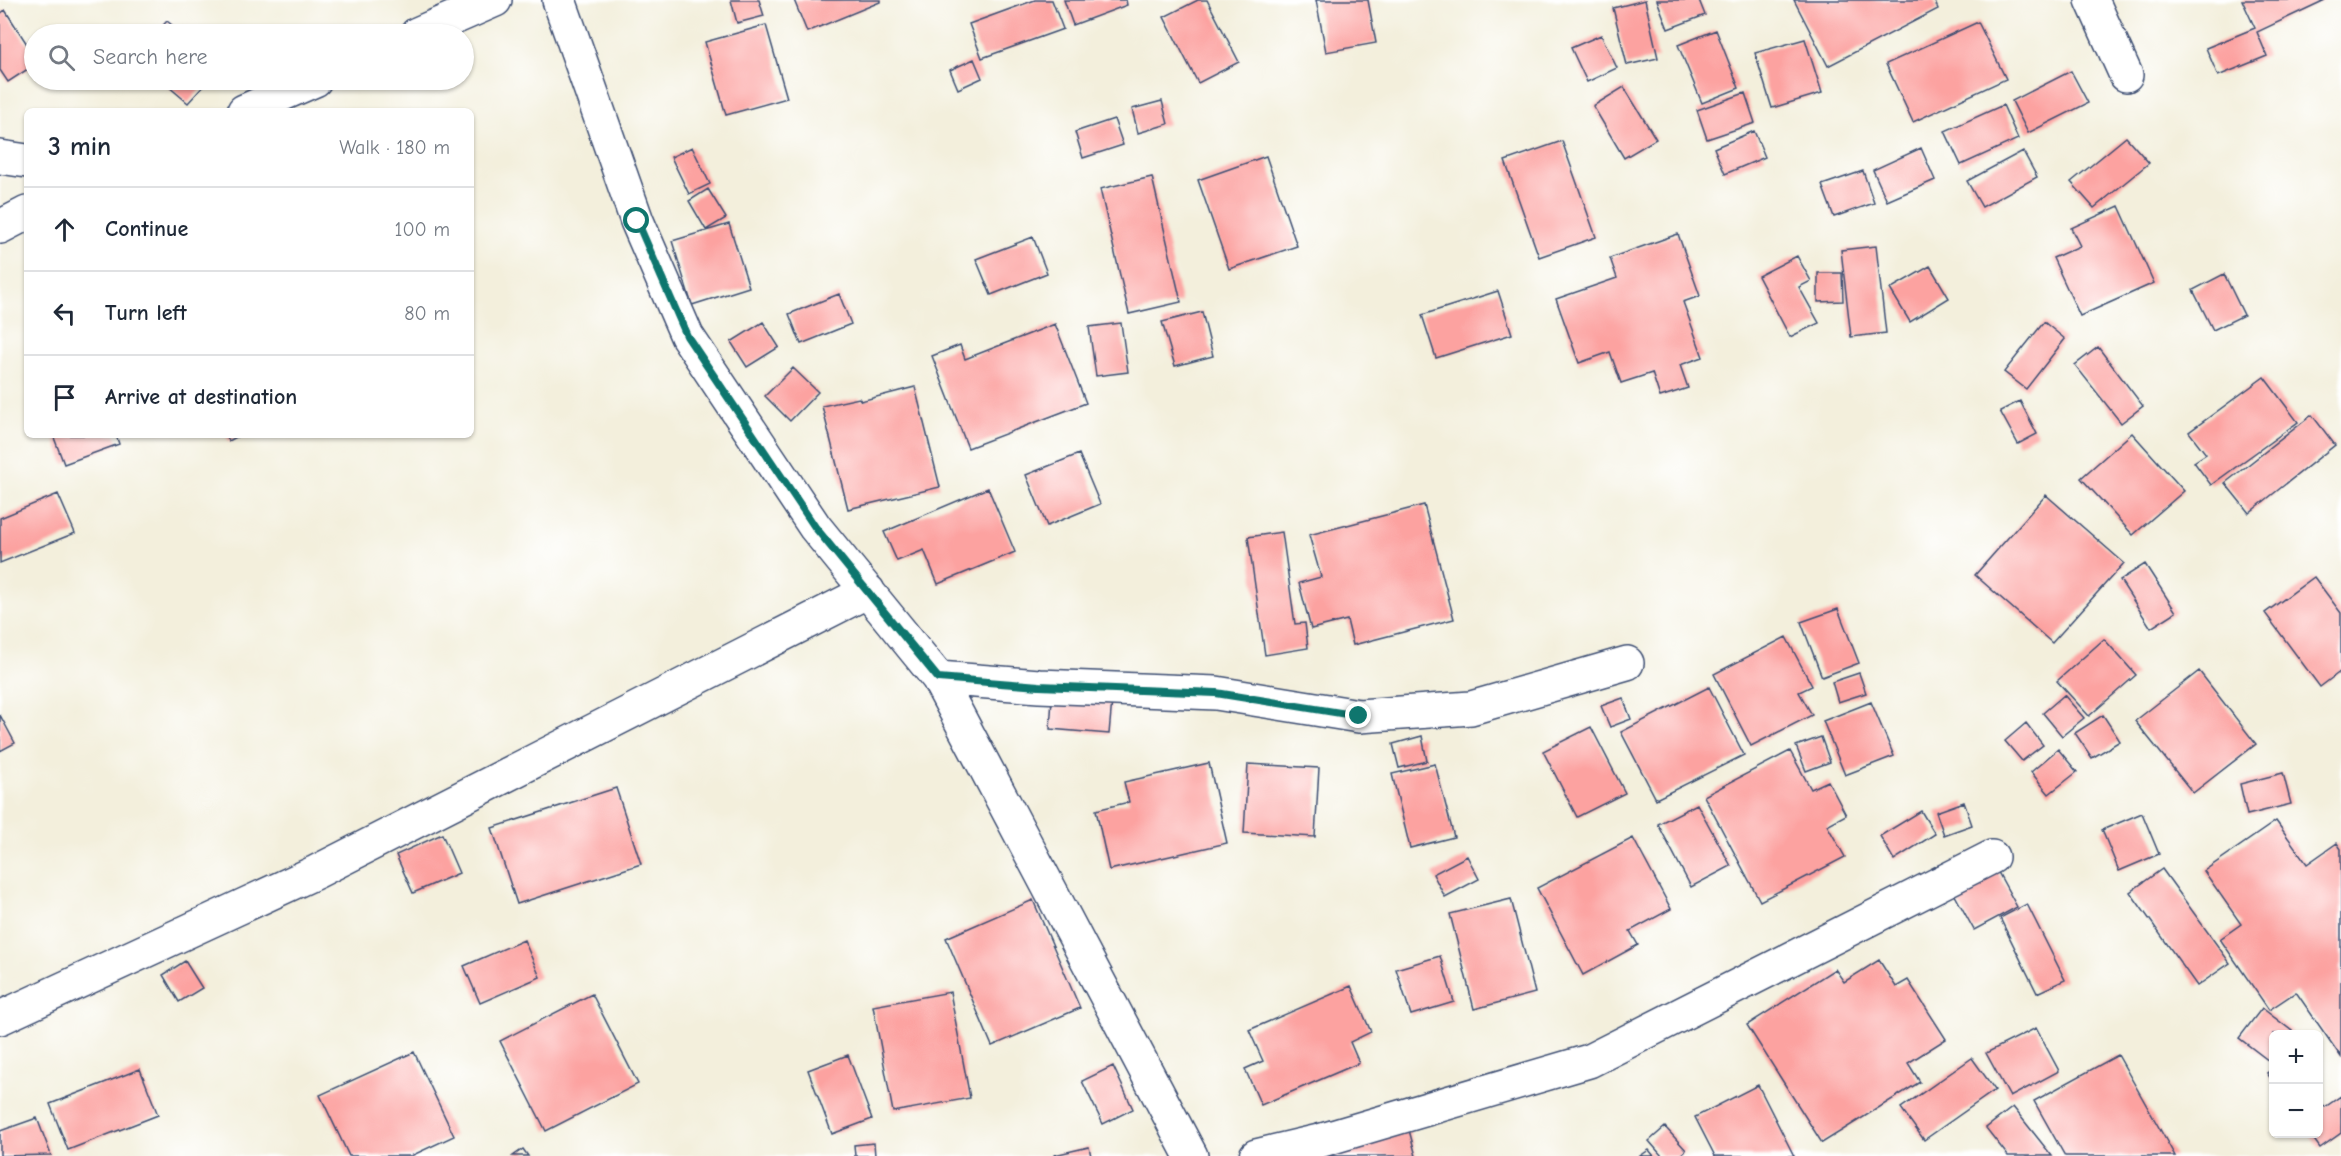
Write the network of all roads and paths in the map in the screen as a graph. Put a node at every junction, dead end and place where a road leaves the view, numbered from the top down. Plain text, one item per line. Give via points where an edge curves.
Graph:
1 (495, 0) edge
2 (559, 0) edge
3 (2092, 0) edge
4 (440, 24) edge
5 (2126, 75) dead end
6 (292, 90) edge
7 (251, 108) edge
8 (0, 157) edge
9 (24, 161) edge
10 (24, 215) edge
11 (0, 227) edge
12 (868, 591) junction
13 (1627, 663) dead end
14 (938, 678) junction
15 (1992, 857) dead end
16 (0, 1018) edge
17 (1191, 1156) edge
18 (1256, 1156) edge

1 - 4 street
2 - 12 street via 637,221 687,336 815,527
3 - 5 street
6 - 7 street
8 - 9 street
10 - 11 street
12 - 14 street
12 - 16 street via 315,872
13 - 14 street via 1471,708 1359,716 1216,693
14 - 17 street
15 - 18 street via 1589,1061

